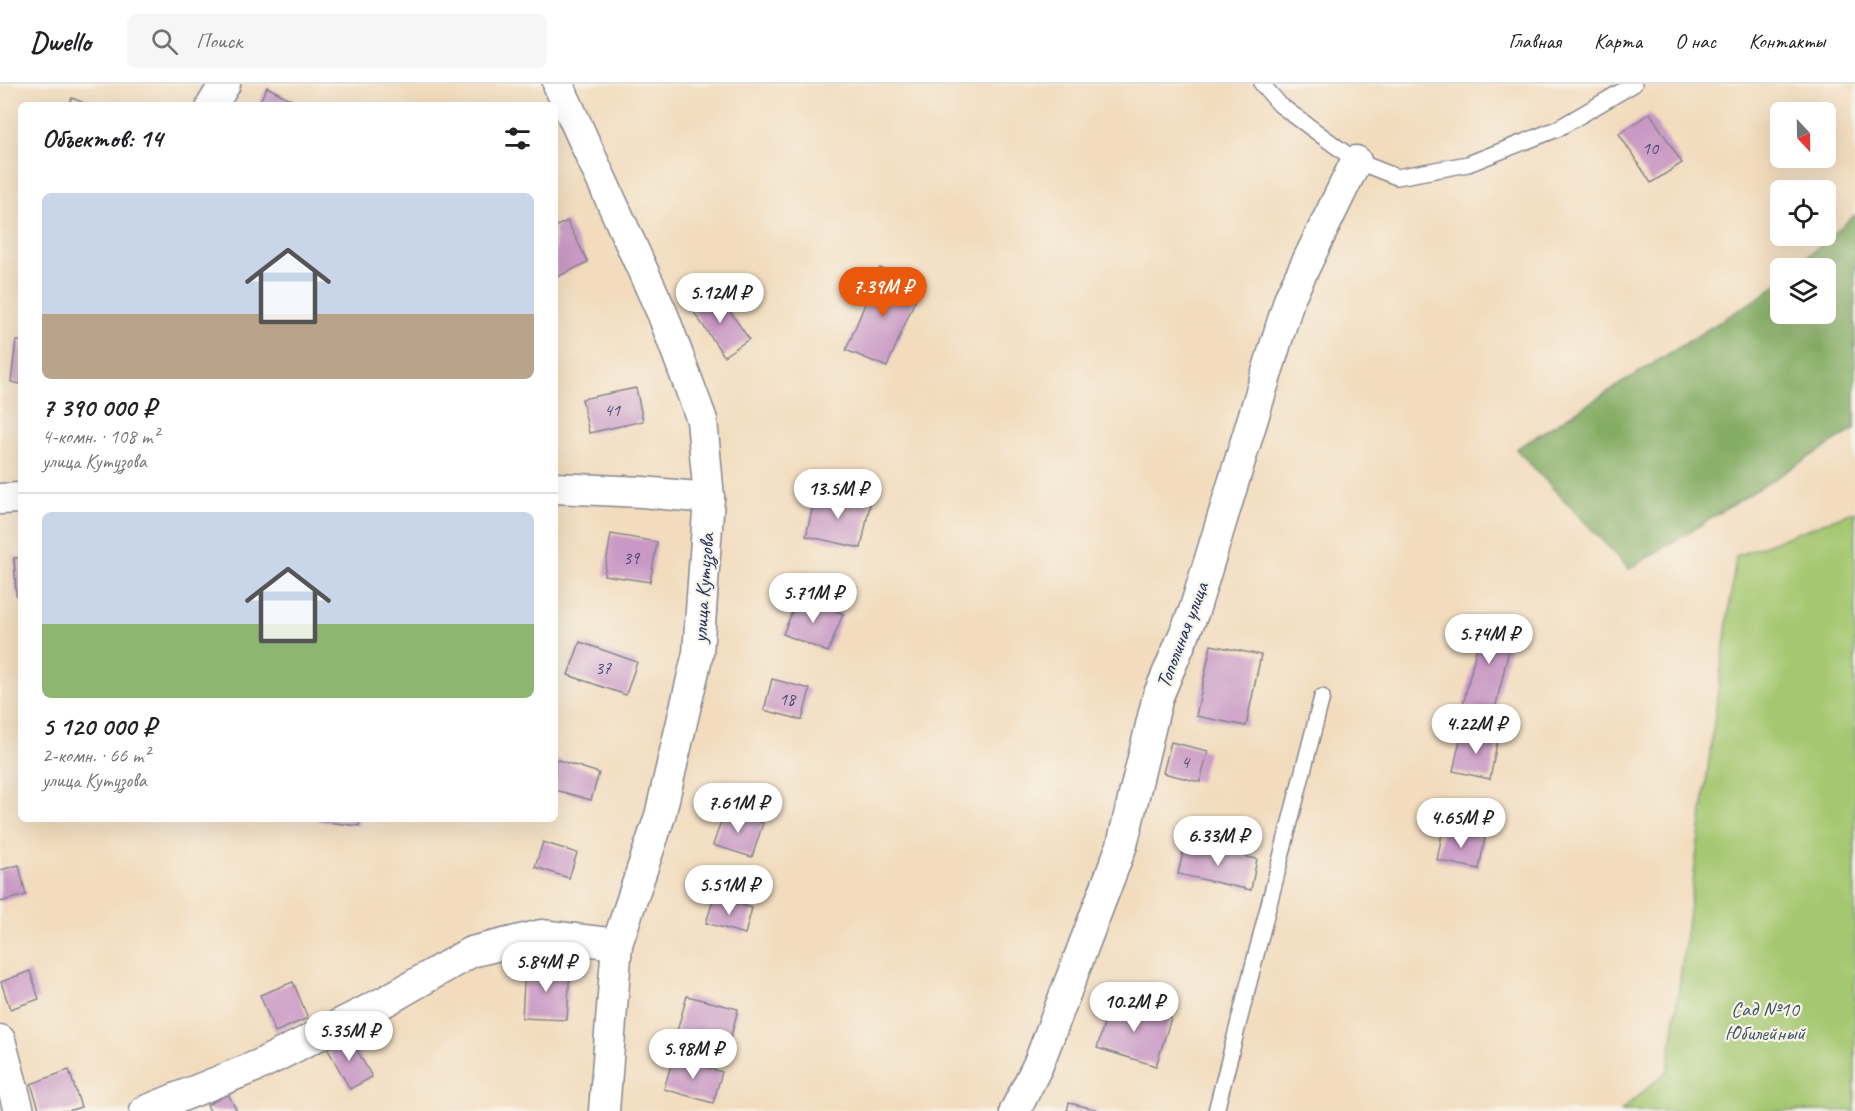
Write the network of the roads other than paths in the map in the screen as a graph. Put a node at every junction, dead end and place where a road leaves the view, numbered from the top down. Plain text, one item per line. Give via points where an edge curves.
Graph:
1 (225, 84) edge
2 (558, 84) edge
3 (1262, 84) edge
4 (1634, 84) edge
5 (214, 102) edge
6 (1356, 161) junction
7 (558, 488) edge
8 (18, 498) edge
9 (708, 498) junction
10 (0, 499) edge
11 (1322, 697) dead end
12 (617, 944) junction
13 (0, 1040) edge
14 (19, 1111) edge
15 (145, 1111) edge
16 (604, 1111) edge
17 (1015, 1111) edge
18 (1216, 1111) edge

1 - 5 street
2 - 9 street, улица Кутузова via 663,315 702,420
3 - 6 lane via 1280,105
4 - 6 lane via 1557,129 1468,164 1397,177
6 - 17 street, Тополиная улица via 1290,297 1194,611 1158,696 1122,845 1038,1065
7 - 9 street
8 - 10 street
9 - 12 street, улица Кутузова via 698,653 660,816
11 - 18 lane
12 - 15 street via 542,935 471,952 384,1002 260,1065
12 - 16 street, улица Кутузова
13 - 14 street

